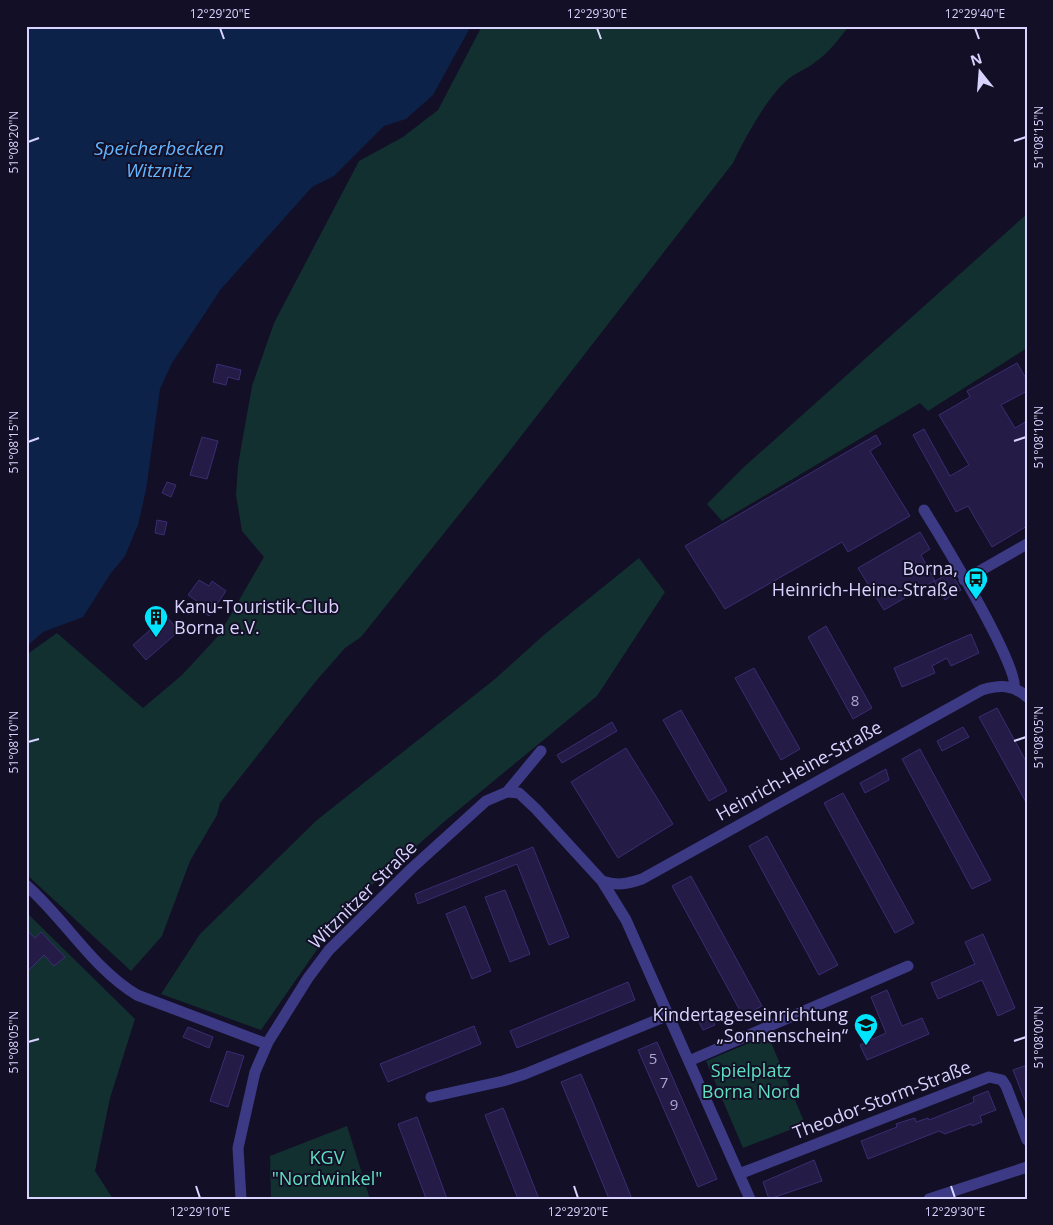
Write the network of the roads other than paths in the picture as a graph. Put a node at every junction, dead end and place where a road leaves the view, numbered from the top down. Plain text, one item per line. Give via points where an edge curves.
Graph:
1 (924, 510) dead end
2 (1027, 544) edge
3 (964, 580) junction
4 (1014, 688) junction
5 (1027, 697) edge
6 (542, 751) dead end
7 (507, 792) junction
8 (602, 881) junction
9 (26, 885) edge
10 (908, 966) dead end
11 (669, 1015) junction
12 (267, 1044) junction
13 (690, 1062) junction
14 (431, 1097) dead end
15 (1027, 1140) edge
16 (1027, 1167) edge
17 (739, 1174) junction
18 (241, 1199) edge
19 (750, 1199) edge
20 (929, 1199) edge

1 - 3 street
2 - 3 street
3 - 4 street via 1005,653
4 - 5 street
4 - 8 street, Heinrich-Heine-Straße via 1003,685 982,690 642,879 627,884
6 - 7 street, Witznitzer Straße
7 - 8 street via 519,793
7 - 12 street, Witznitzer Straße via 486,801 468,816 329,950
8 - 11 street via 626,920
9 - 12 street via 127,989
10 - 13 street
11 - 13 street
11 - 14 street via 526,1074
12 - 18 street, Witznitzer Straße via 255,1072 238,1148
13 - 17 street
15 - 17 street, Theodor-Storm-Straße via 1006,1086 1002,1080 990,1077
16 - 20 street
17 - 19 street

